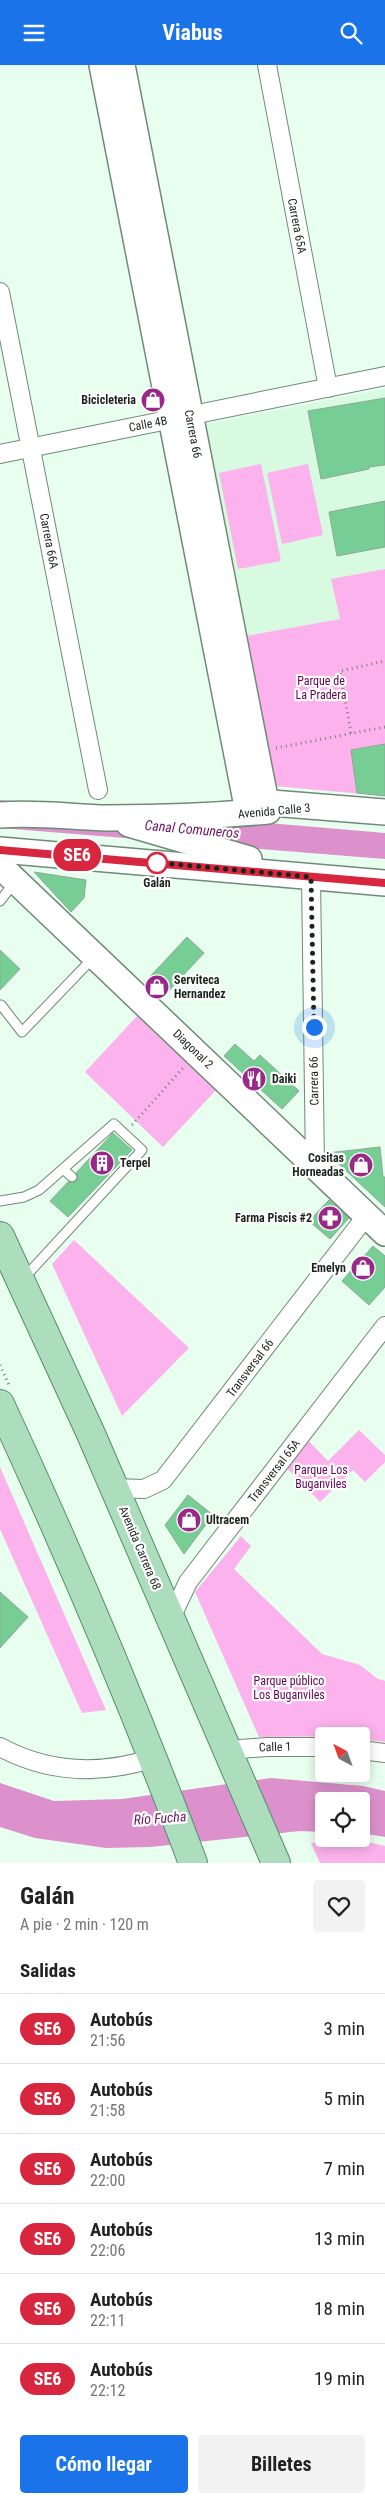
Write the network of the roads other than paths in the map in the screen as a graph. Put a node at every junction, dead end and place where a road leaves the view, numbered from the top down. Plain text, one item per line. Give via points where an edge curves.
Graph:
1 (102, 65) edge
2 (122, 65) edge
3 (267, 65) edge
4 (0, 292) edge
5 (385, 376) edge
6 (328, 388) junction
7 (181, 417) junction
8 (30, 447) junction
9 (0, 453) edge
10 (98, 790) dead end
11 (256, 802) joint
12 (321, 807) junction
13 (385, 812) edge
14 (0, 815) edge
15 (107, 817) junction
16 (0, 849) edge
17 (8, 873) edge
18 (311, 877) junction
19 (385, 883) edge
20 (0, 901) edge
21 (95, 956) junction
22 (0, 1004) edge
23 (315, 1166) junction
24 (63, 1169) junction
25 (72, 1177) dead end
26 (0, 1201) edge
27 (367, 1215) junction
28 (385, 1233) edge
29 (0, 1235) edge
30 (21, 1281) junction
31 (385, 1326) edge
32 (0, 1404) edge
33 (8, 1435) edge
34 (114, 1488) junction
35 (170, 1619) junction
36 (0, 1747) edge
37 (315, 1747) edge
38 (370, 1751) edge
39 (385, 1753) edge
40 (232, 1761) junction
41 (157, 1766) junction
42 (272, 1854) edge
43 (191, 1858) edge

1 - 7 street, Carrera 66
2 - 7 street, Carrera 66
3 - 6 street, Carrera 65A
4 - 8 street, Carrera 66A
5 - 6 street, Calle 4B
6 - 7 street, Calle 4B
7 - 8 street, Calle 4B
7 - 11 street, Carrera 66
8 - 9 street, Calle 4B
8 - 10 street, Carrera 66A
11 - 12 street, Avenida Calle 3
12 - 13 street, Avenida Calle 3
12 - 15 street, Avenida Calle 3 via 224,815
14 - 15 street, Avenida Calle 3
15 - 18 street, Avenida Calle 3
16 - 18 street, Avenida Calle 3
17 - 20 lane
17 - 21 street, Diagonal 2
18 - 19 street, Avenida Calle 3
18 - 23 street, Carrera 66
21 - 22 lane via 22,1032
21 - 23 street, Diagonal 2
23 - 27 street, Diagonal 2
24 - 25 lane
24 - 26 lane via 39,1190 24,1197
24 - 30 lane via 114,1124 142,1150 93,1197
27 - 28 street, Diagonal 2
27 - 34 street, Transversal 66 via 163,1480 144,1489
29 - 30 main road, Avenida Carrera 68
30 - 34 main road, Avenida Carrera 68
31 - 35 street, Transversal 65A via 188,1582
32 - 33 main road
33 - 41 main road
34 - 35 main road, Avenida Carrera 68
35 - 40 main road, Avenida Carrera 68
36 - 41 street via 28,1760 73,1770
37 - 40 street, Calle 1 via 267,1747
38 - 39 street
40 - 42 main road, Avenida Carrera 68
41 - 43 main road

